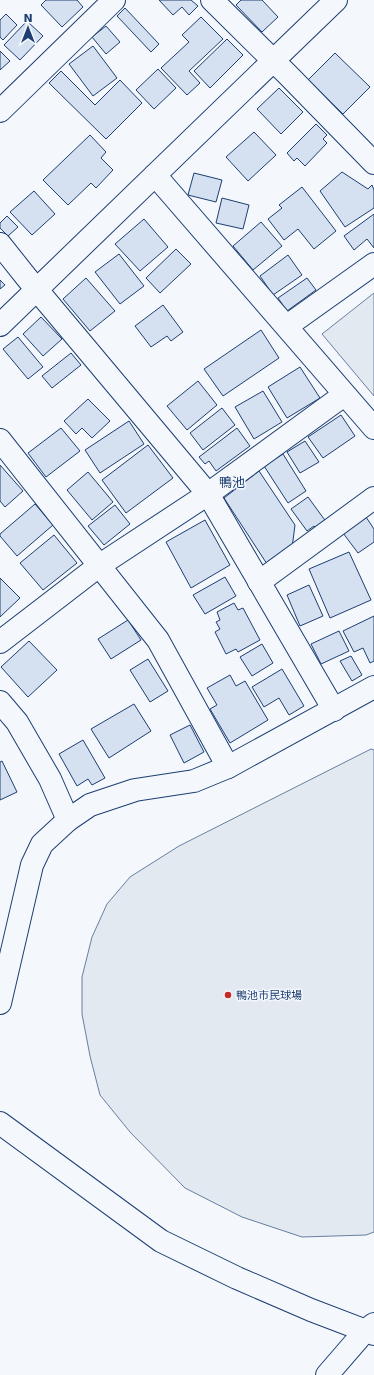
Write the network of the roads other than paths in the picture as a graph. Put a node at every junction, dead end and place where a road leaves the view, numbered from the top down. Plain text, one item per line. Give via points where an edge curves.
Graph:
1 (114, 0) edge
2 (212, 0) edge
3 (336, 0) edge
4 (274, 61) junction
5 (0, 111) edge
6 (374, 163) edge
7 (155, 175) junction
8 (0, 244) edge
9 (374, 264) edge
10 (37, 290) junction
11 (0, 325) edge
12 (286, 326) junction
13 (344, 395) junction
14 (374, 428) edge
15 (0, 440) edge
16 (208, 494) junction
17 (374, 498) edge
18 (100, 565) junction
19 (259, 582) junction
20 (0, 642) edge
21 (374, 687) edge
22 (0, 702) edge
23 (334, 710) junction
24 (228, 767) junction
25 (68, 820) junction
26 (0, 1003) edge
27 (0, 1123) edge
28 (371, 1329) edge
29 (327, 1375) edge

1 - 5 main road
2 - 4 main road
3 - 4 main road
4 - 6 main road
4 - 7 main road
7 - 10 main road
7 - 12 main road
8 - 10 main road
9 - 12 main road
10 - 11 main road
10 - 16 main road
12 - 13 main road
13 - 14 main road
13 - 16 main road
15 - 18 main road
16 - 18 main road
16 - 19 main road
17 - 19 main road
18 - 20 main road
18 - 24 main road via 158,640
19 - 23 main road
21 - 23 main road
22 - 25 main road via 17,722 50,779
23 - 24 main road
24 - 25 main road via 194,781 135,790 90,805
25 - 26 main road via 42,844 32,865
27 - 28 main road via 161,1241 310,1310
28 - 29 main road

